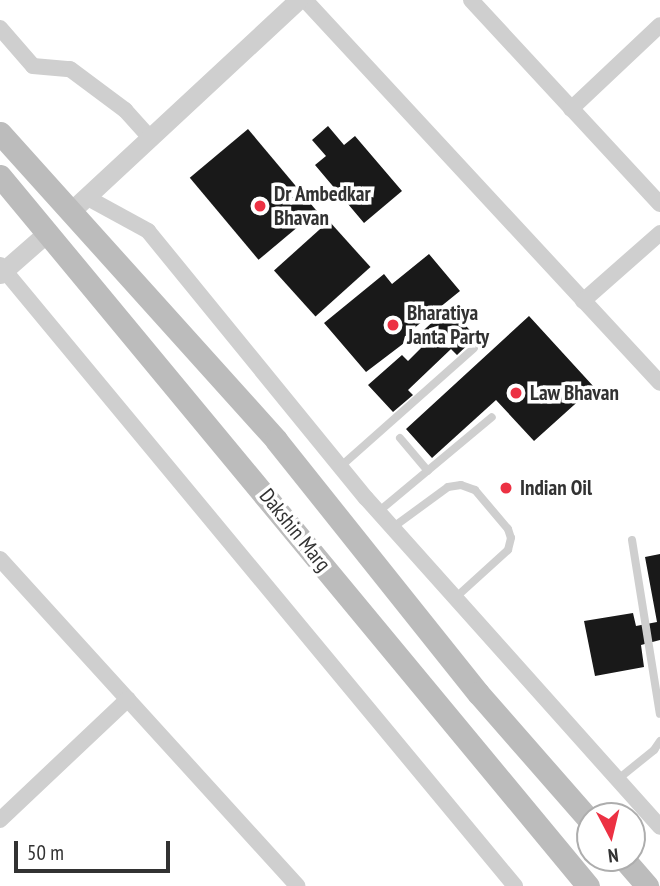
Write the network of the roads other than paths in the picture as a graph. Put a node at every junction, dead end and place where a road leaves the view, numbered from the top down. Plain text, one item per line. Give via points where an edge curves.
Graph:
1 (298, 0) edge
2 (305, 0) edge
3 (471, 0) edge
4 (660, 24) edge
5 (0, 28) edge
6 (570, 109) junction
7 (0, 133) edge
8 (149, 138) junction
9 (0, 176) edge
10 (78, 204) junction
11 (660, 204) edge
12 (48, 232) junction
13 (660, 233) edge
14 (1, 270) edge
15 (583, 301) junction
16 (474, 348) dead end
17 (660, 383) edge
18 (492, 417) dead end
19 (400, 438) dead end
20 (340, 467) junction
21 (428, 471) junction
22 (378, 512) junction
23 (392, 527) junction
24 (632, 540) dead end
25 (0, 559) edge
26 (455, 598) junction
27 (128, 699) junction
28 (660, 714) edge
29 (660, 741) edge
30 (617, 780) junction
31 (576, 805) edge
32 (0, 820) edge
33 (660, 827) edge
34 (635, 872) edge
35 (298, 886) edge
36 (515, 886) edge
37 (587, 886) edge
38 (647, 886) edge

1 - 8 street
2 - 15 street
3 - 6 street
4 - 6 street
5 - 8 street via 33,66 70,69 125,110
6 - 11 street
7 - 10 main road, Dakshin Marg
8 - 10 street
9 - 12 main road, Dakshin Marg
10 - 20 street via 148,231
10 - 31 main road, Dakshin Marg via 276,440 478,693
12 - 14 street
12 - 37 main road, Dakshin Marg
13 - 15 street
14 - 36 street
15 - 17 street
16 - 20 lane
18 - 21 lane
19 - 21 lane
20 - 22 street
21 - 22 lane
22 - 23 street
23 - 26 street
23 - 26 lane via 447,487 475,490 508,528 511,538 508,550
24 - 28 lane
25 - 27 street
26 - 30 street
27 - 32 street
27 - 35 street
29 - 30 lane
30 - 33 street
34 - 38 main road

